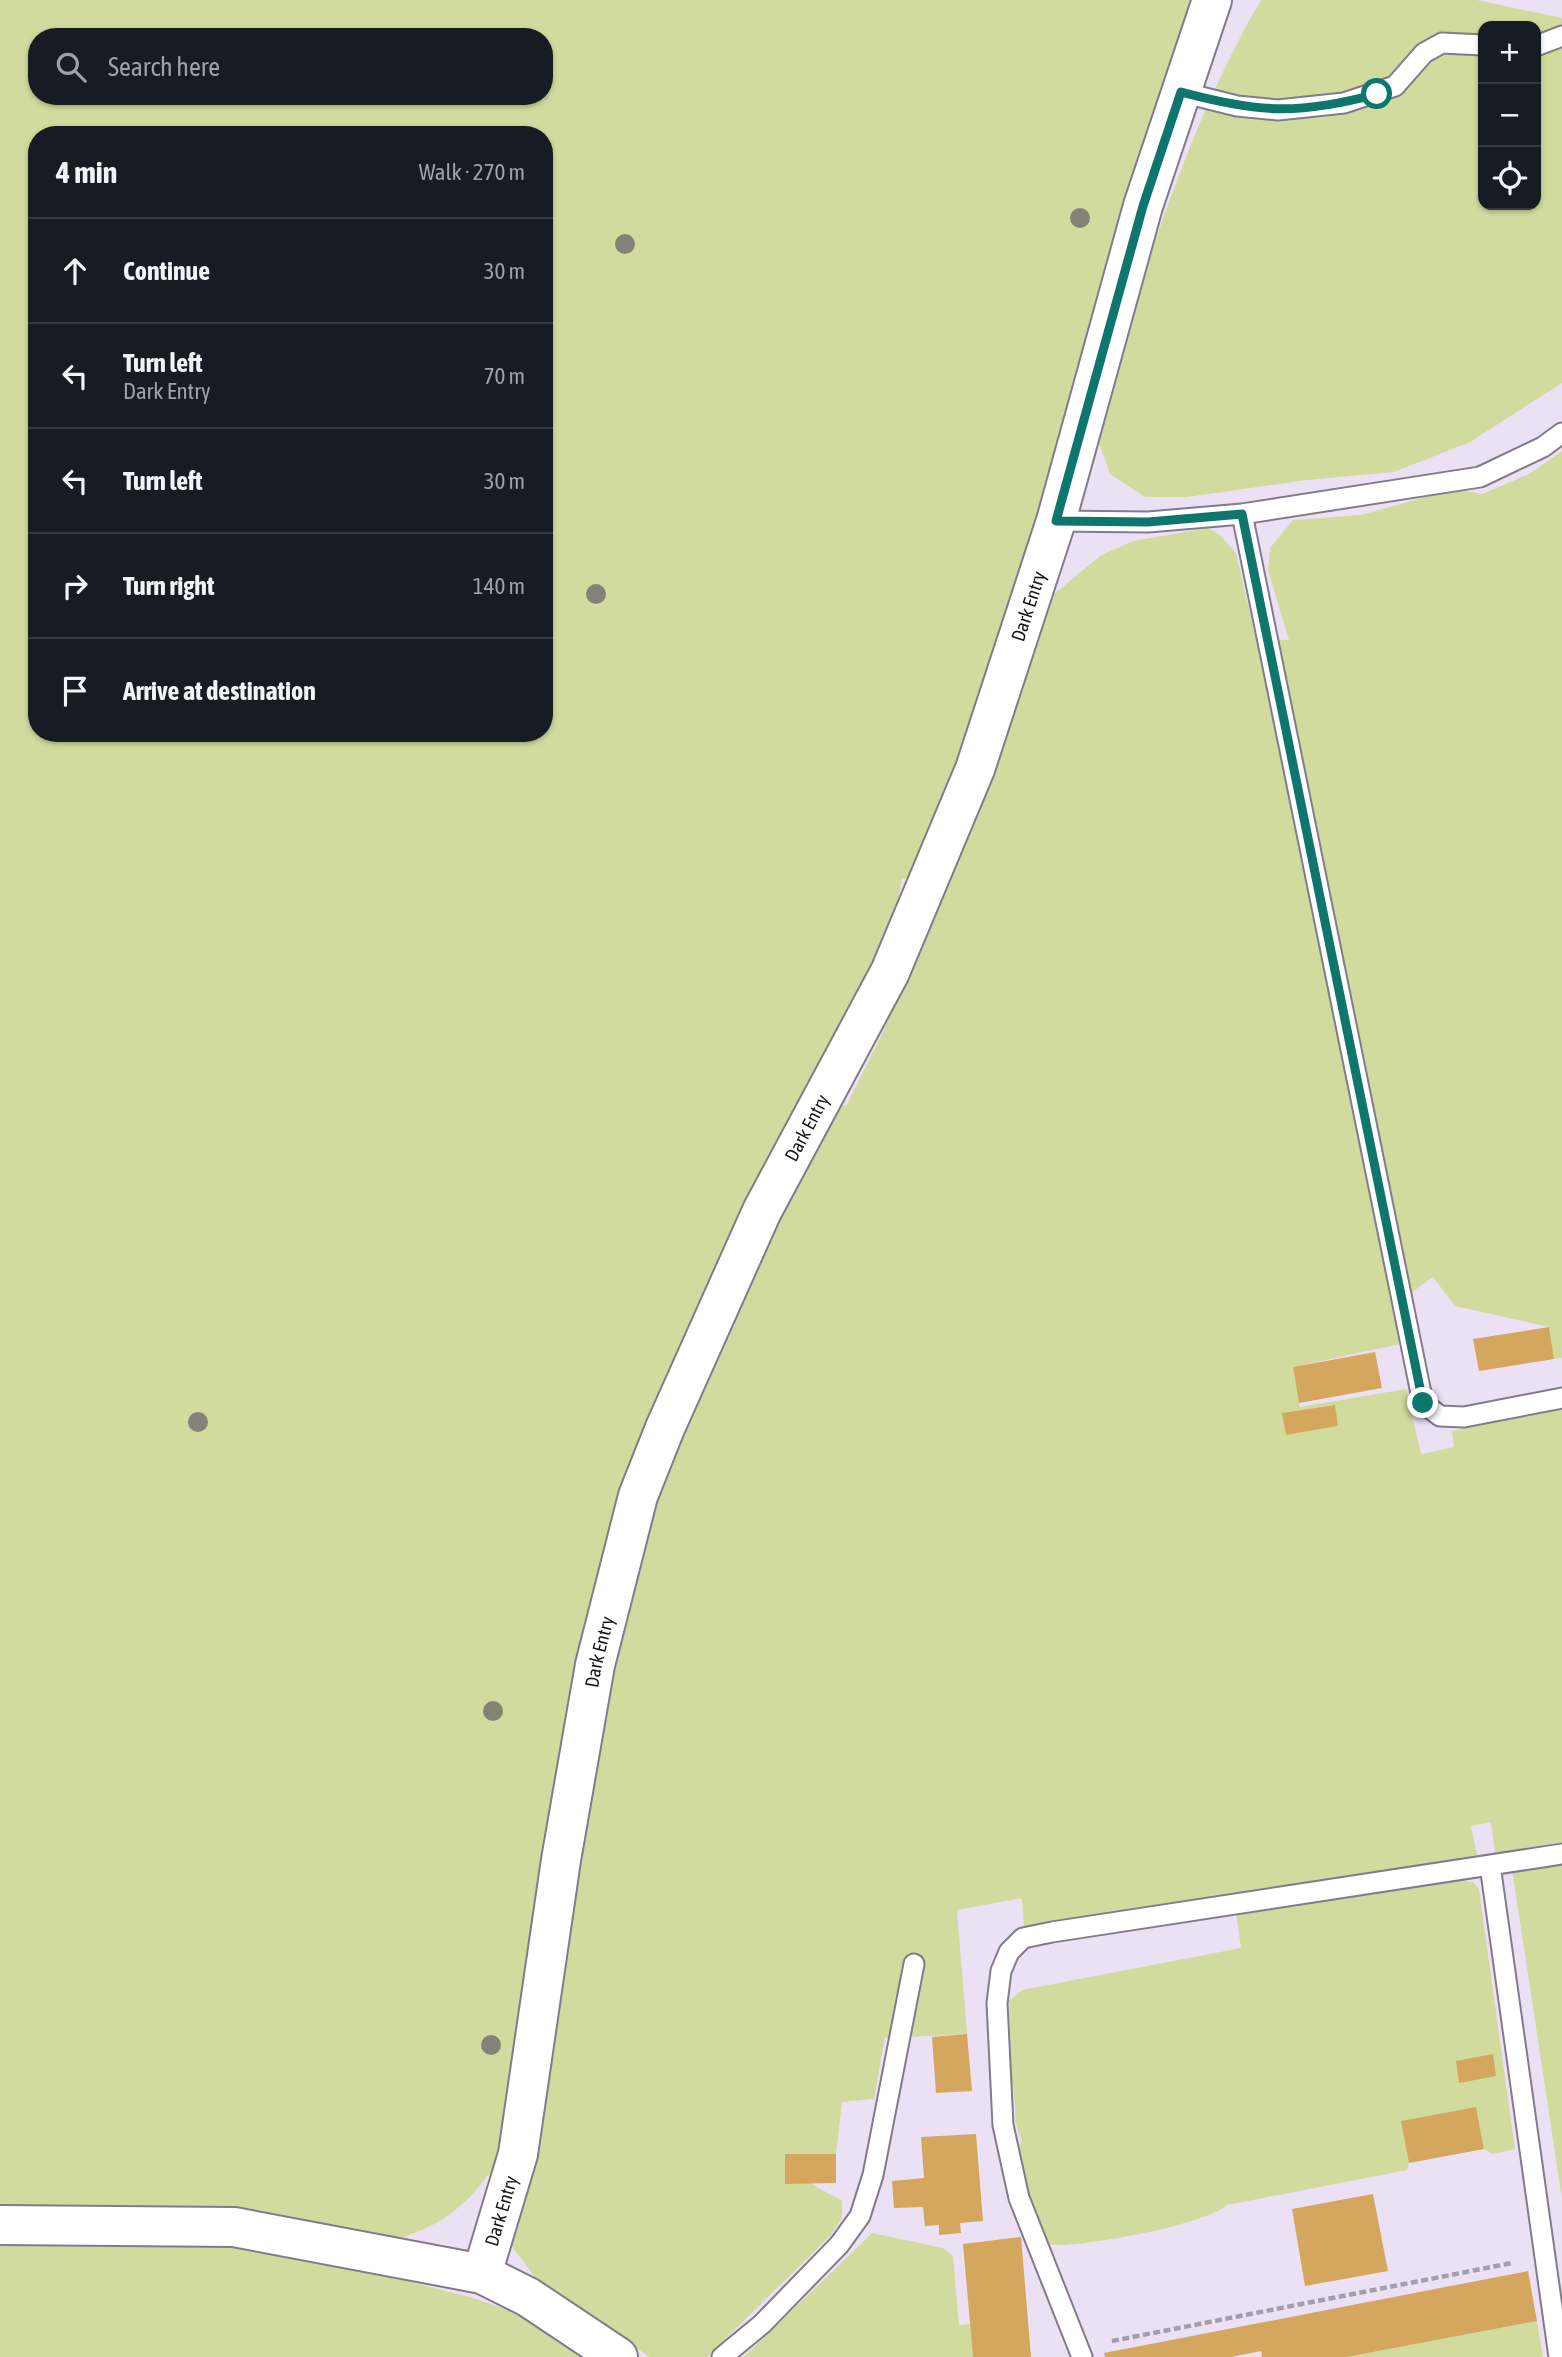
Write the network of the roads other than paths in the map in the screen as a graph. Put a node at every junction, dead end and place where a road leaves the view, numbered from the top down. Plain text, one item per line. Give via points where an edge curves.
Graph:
1 (1212, 0) edge
2 (1562, 36) edge
3 (1541, 44) edge
4 (1478, 45) edge
5 (1181, 92) junction
6 (1562, 433) edge
7 (1242, 514) junction
8 (1056, 521) junction
9 (1562, 1398) edge
10 (1562, 1854) edge
11 (1490, 1865) junction
12 (914, 1964) dead end
13 (0, 2225) edge
14 (1550, 2261) edge
15 (482, 2274) junction
16 (1080, 2352) edge
17 (618, 2357) edge
18 (722, 2357) edge
19 (1559, 2357) edge

1 - 5 street, Dark Entry
2 - 3 lane
4 - 5 lane via 1442,43 1424,53 1395,86 1344,103 1278,110 1237,107
5 - 8 street, Dark Entry via 1143,206
6 - 7 lane via 1480,477
7 - 8 lane via 1148,522
7 - 9 lane via 1423,1403 1440,1416 1464,1417
8 - 15 street, Dark Entry via 975,769 890,972 762,1211 638,1496 595,1665 518,2154
10 - 11 lane
11 - 14 lane
11 - 16 lane via 1052,1932 1023,1938 1009,1952 1001,1970 997,2003 1007,2154 1024,2211
12 - 18 lane via 873,2175 860,2216 830,2255
13 - 15 street via 234,2227
14 - 19 lane
15 - 17 street via 528,2297

